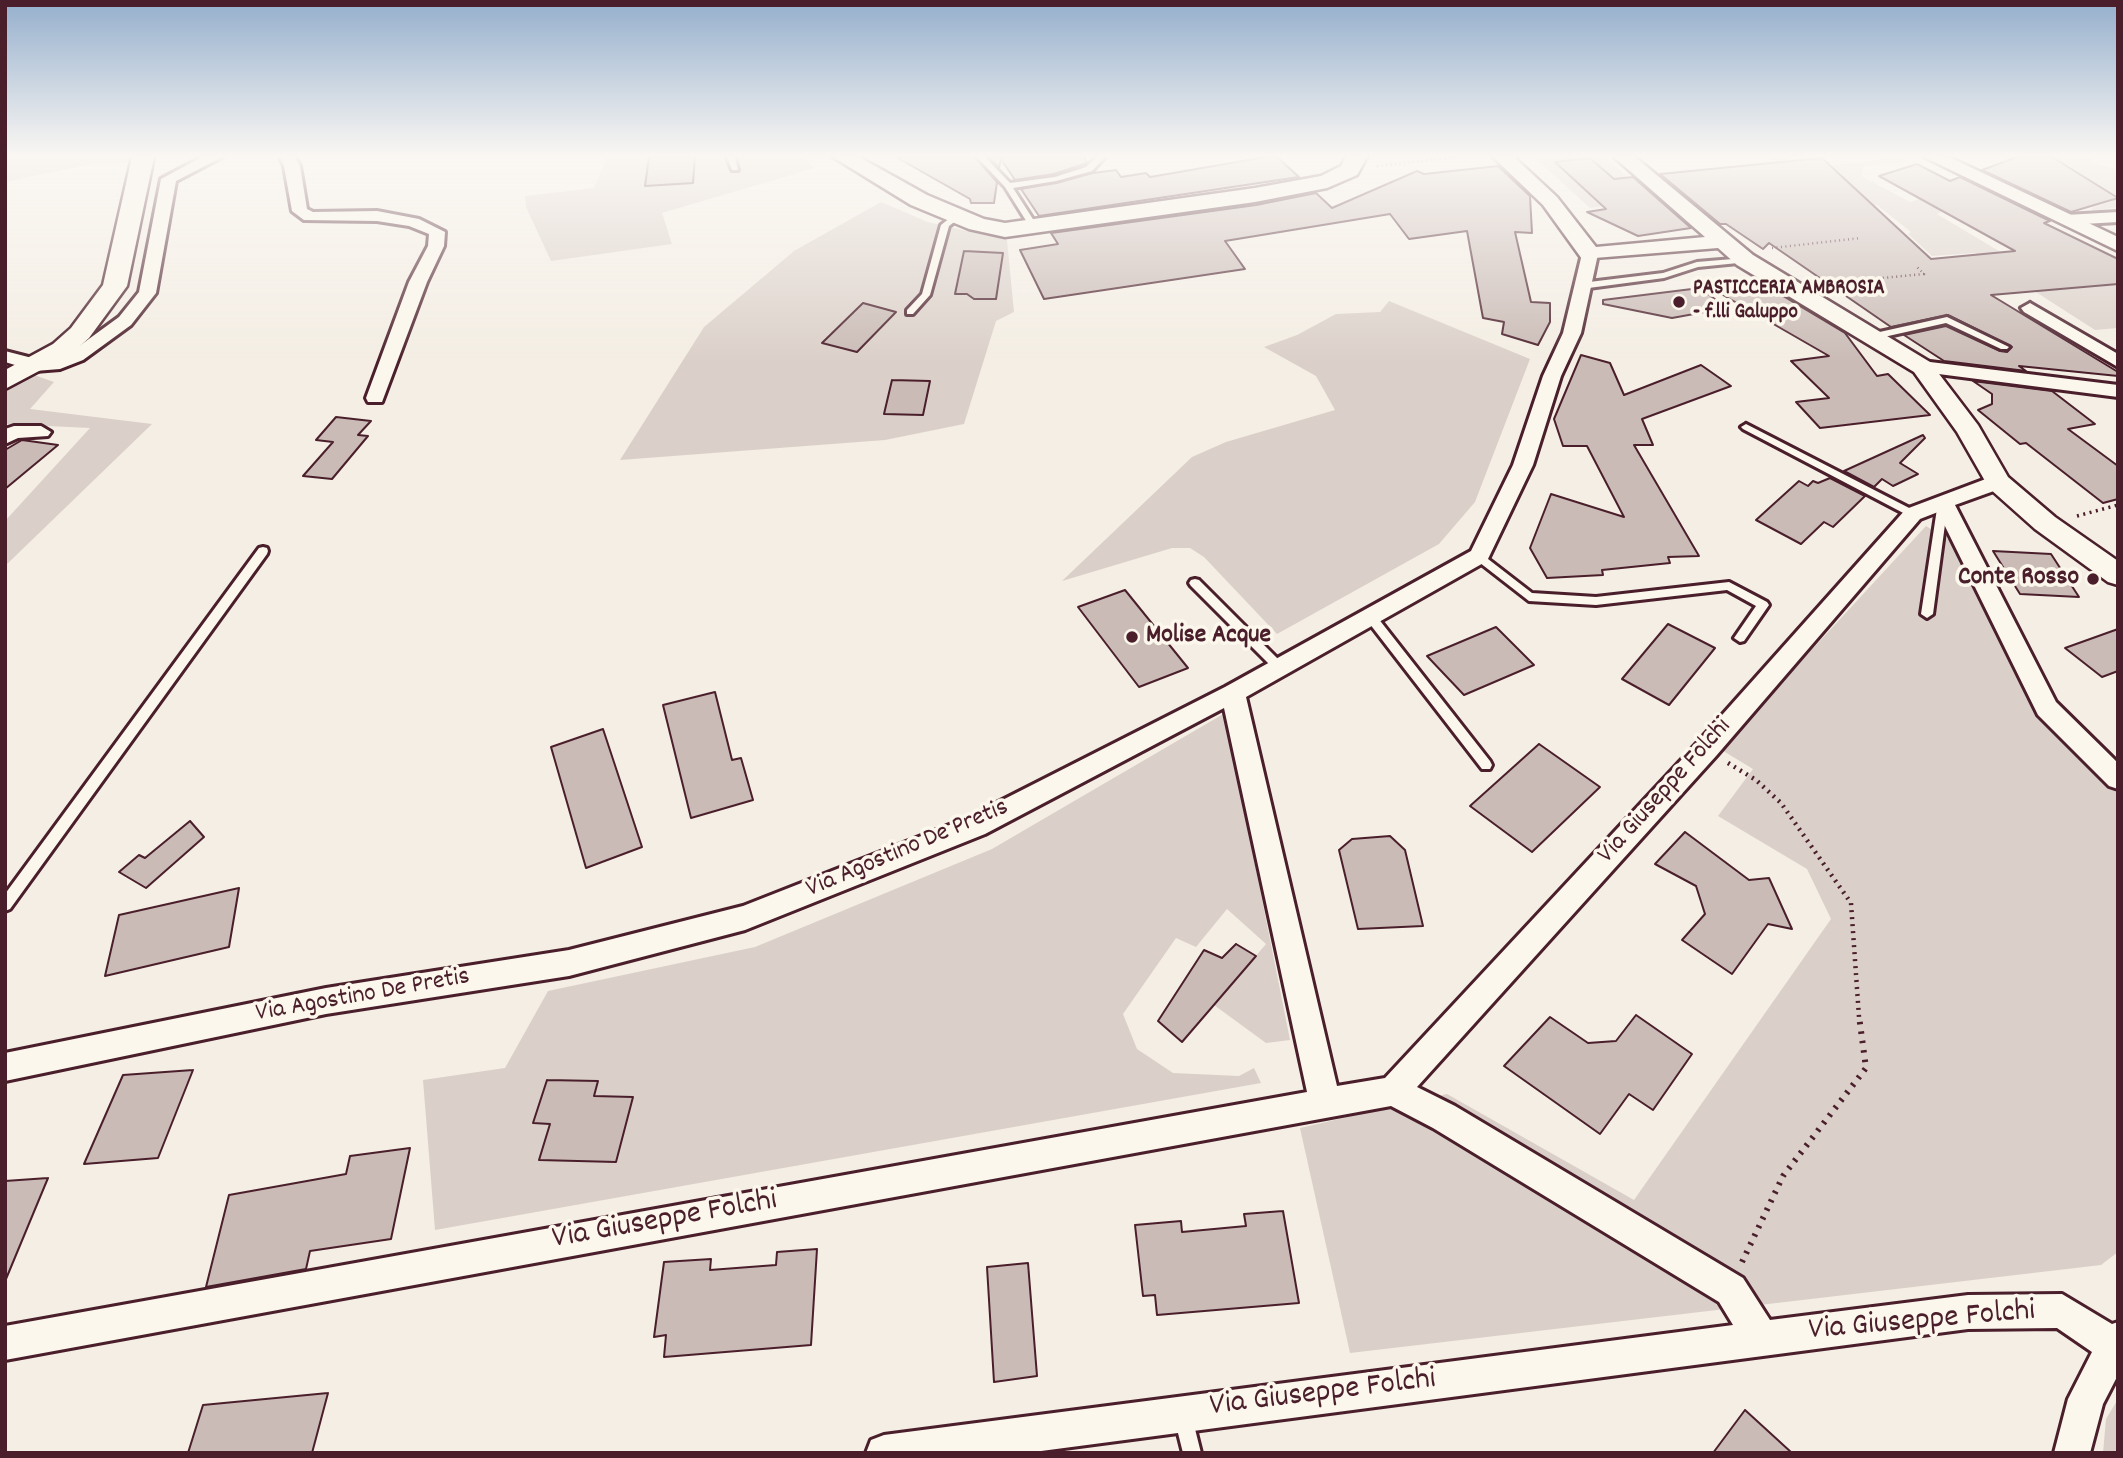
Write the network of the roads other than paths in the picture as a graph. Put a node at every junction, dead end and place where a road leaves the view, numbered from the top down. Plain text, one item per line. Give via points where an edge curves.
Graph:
1 (128, 225) edge
2 (160, 225) edge
3 (420, 225) edge
4 (945, 225) edge
5 (988, 225) edge
6 (1048, 225) edge
7 (1568, 225) edge
8 (1704, 225) edge
9 (2076, 225) edge
10 (1034, 227) joint
11 (2118, 245) edge
12 (1736, 251) junction
13 (1590, 254) junction
14 (1581, 286) junction
15 (2030, 307) dead end
16 (910, 312) dead end
17 (1875, 336) junction
18 (2004, 347) dead end
19 (5, 356) edge
20 (2118, 362) edge
21 (34, 365) junction
22 (1922, 367) junction
23 (5, 381) edge
24 (2118, 391) edge
25 (375, 398) dead end
26 (1745, 427) dead end
27 (41, 432) dead end
28 (5, 438) edge
29 (1998, 482) junction
30 (1943, 502) junction
31 (1913, 514) junction
32 (263, 551) dead end
33 (1479, 556) junction
34 (2118, 575) edge
35 (1195, 583) dead end
36 (1927, 614) dead end
37 (1370, 615) junction
38 (1740, 638) dead end
39 (1278, 666) junction
40 (1233, 693) junction
41 (1486, 765) dead end
42 (2118, 779) edge
43 (5, 905) edge
44 (5, 1067) edge
45 (1393, 1091) junction
46 (1325, 1102) junction
47 (1762, 1339) junction
48 (2115, 1342) edge
49 (5, 1343) edge
50 (1182, 1413) junction
51 (884, 1453) edge
52 (1192, 1453) edge
53 (2073, 1453) edge

1 - 21 main road via 115,286 80,333
2 - 21 street via 147,293 125,321 77,356 53,365
3 - 25 street via 437,232 436,246
4 - 16 lane via 926,295
5 - 10 main road via 1005,230
6 - 10 main road
7 - 13 street
8 - 12 street
9 - 11 street
12 - 13 street
12 - 14 lane via 1664,275
12 - 17 street
13 - 14 street
14 - 33 street via 1572,333 1552,376 1523,465
15 - 20 street
17 - 18 lane via 1947,320
17 - 22 street
19 - 21 street
21 - 23 main road
22 - 24 street
22 - 29 street via 1969,430
26 - 31 lane
27 - 28 street via 14,432
29 - 30 street, Via Giuseppe Folchi
29 - 34 street via 2045,523
30 - 31 street, Via Giuseppe Folchi
30 - 36 lane
30 - 42 street via 2046,708
31 - 45 street, Via Giuseppe Folchi via 1707,749
32 - 43 lane
33 - 37 street, Via Agostino De Pretis
33 - 38 lane via 1529,597 1596,601 1729,586 1763,605
35 - 39 lane
37 - 39 street, Via Agostino De Pretis
37 - 41 lane
39 - 40 street, Via Agostino De Pretis
40 - 44 street, Via Agostino De Pretis via 976,826 745,918 569,963 326,1001
40 - 46 street
45 - 46 street, Via Giuseppe Folchi
45 - 47 street via 1731,1290
46 - 49 street, Via Giuseppe Folchi
47 - 48 street, Via Giuseppe Folchi via 1968,1312 2062,1311
47 - 50 street, Via Giuseppe Folchi
48 - 53 street via 2086,1399
50 - 51 street, Via Giuseppe Folchi
50 - 52 lane

